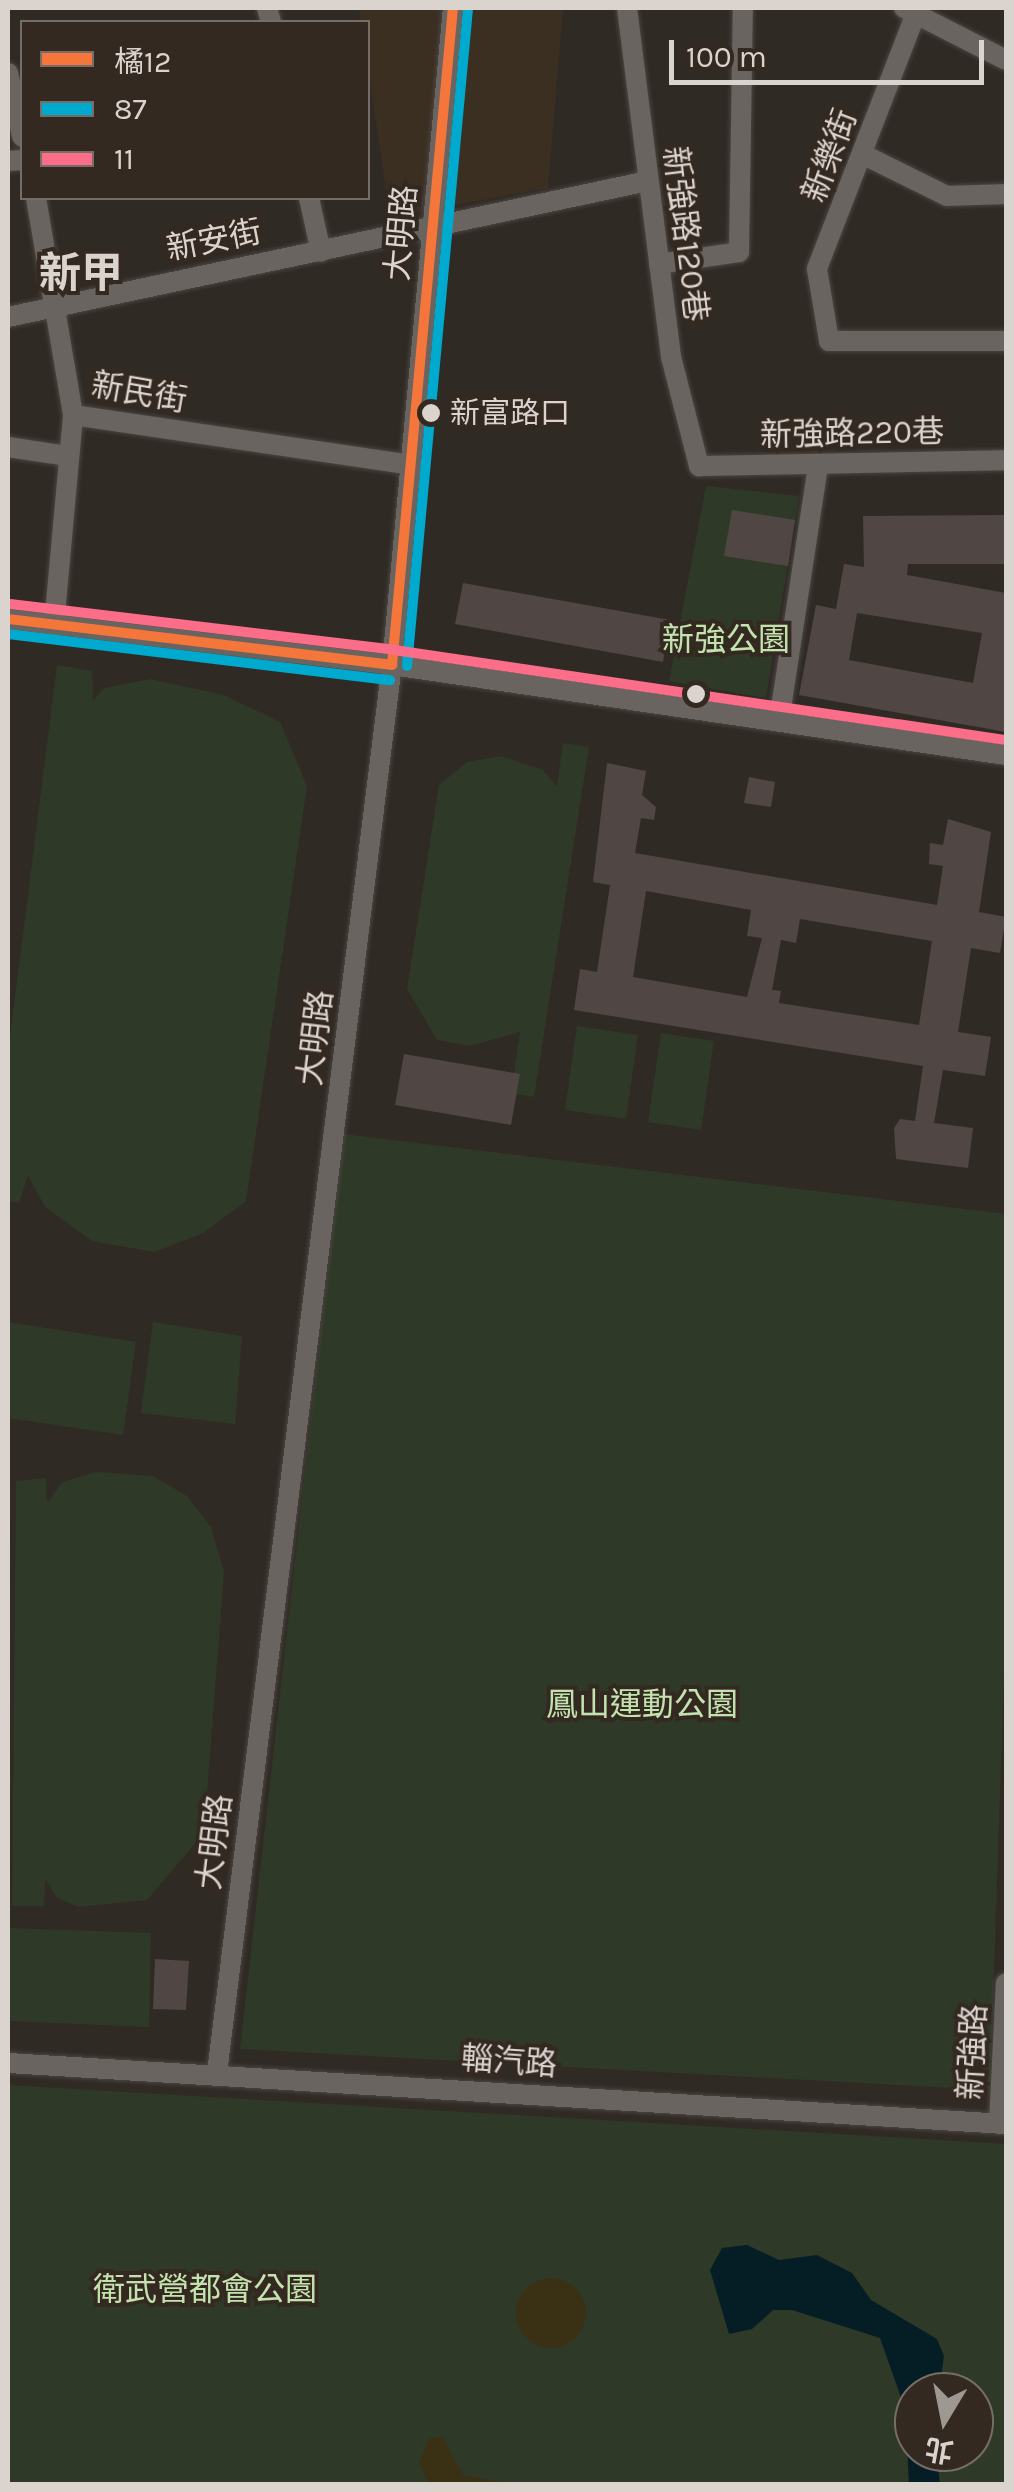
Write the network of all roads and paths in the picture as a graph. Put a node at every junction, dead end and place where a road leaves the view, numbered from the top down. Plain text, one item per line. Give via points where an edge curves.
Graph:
1 (453, 8) edge
2 (626, 8) edge
3 (743, 8) edge
4 (913, 10) edge
5 (1006, 60) edge
6 (8, 72) edge
7 (20, 123) edge
8 (862, 154) junction
9 (648, 182) junction
10 (1006, 194) edge
11 (36, 200) edge
12 (309, 200) edge
13 (433, 228) junction
14 (321, 252) junction
15 (659, 264) junction
16 (56, 301) junction
17 (8, 317) edge
18 (1006, 340) edge
19 (72, 415) junction
20 (8, 447) edge
21 (68, 456) junction
22 (1006, 460) edge
23 (411, 465) junction
24 (700, 466) joint
25 (818, 466) junction
26 (8, 619) edge
27 (54, 625) junction
28 (392, 665) junction
29 (778, 721) junction
30 (1006, 755) edge
31 (1006, 1983) edge
32 (8, 2063) edge
33 (218, 2073) junction
34 (1003, 2124) edge

1 - 13 street, 大明路
2 - 9 street, 新強路120巷
3 - 15 street via 739,252
4 - 5 street
4 - 8 street, 新樂街
6 - 7 street
8 - 10 street via 947,196
8 - 18 street, 新樂街 via 817,269 829,341
9 - 13 street, 新安街
9 - 15 street, 新強路120巷
11 - 16 street, 新民街
12 - 14 street
13 - 14 street, 新安街
13 - 23 street, 大明路
14 - 16 street, 新安街
15 - 24 street, 新強路120巷 via 671,357
16 - 17 street, 新安街
16 - 19 street, 新民街
19 - 21 street
19 - 23 street, 新民街
20 - 21 street
21 - 27 street
22 - 25 street, 新強路220巷
23 - 28 street, 大明路
24 - 25 street, 新強路220巷
25 - 29 street
26 - 27 street
27 - 28 street
28 - 29 street
28 - 33 street, 大明路
29 - 30 street
31 - 34 street, 新強路
32 - 33 street, 輜汽路
33 - 34 street, 輜汽路

